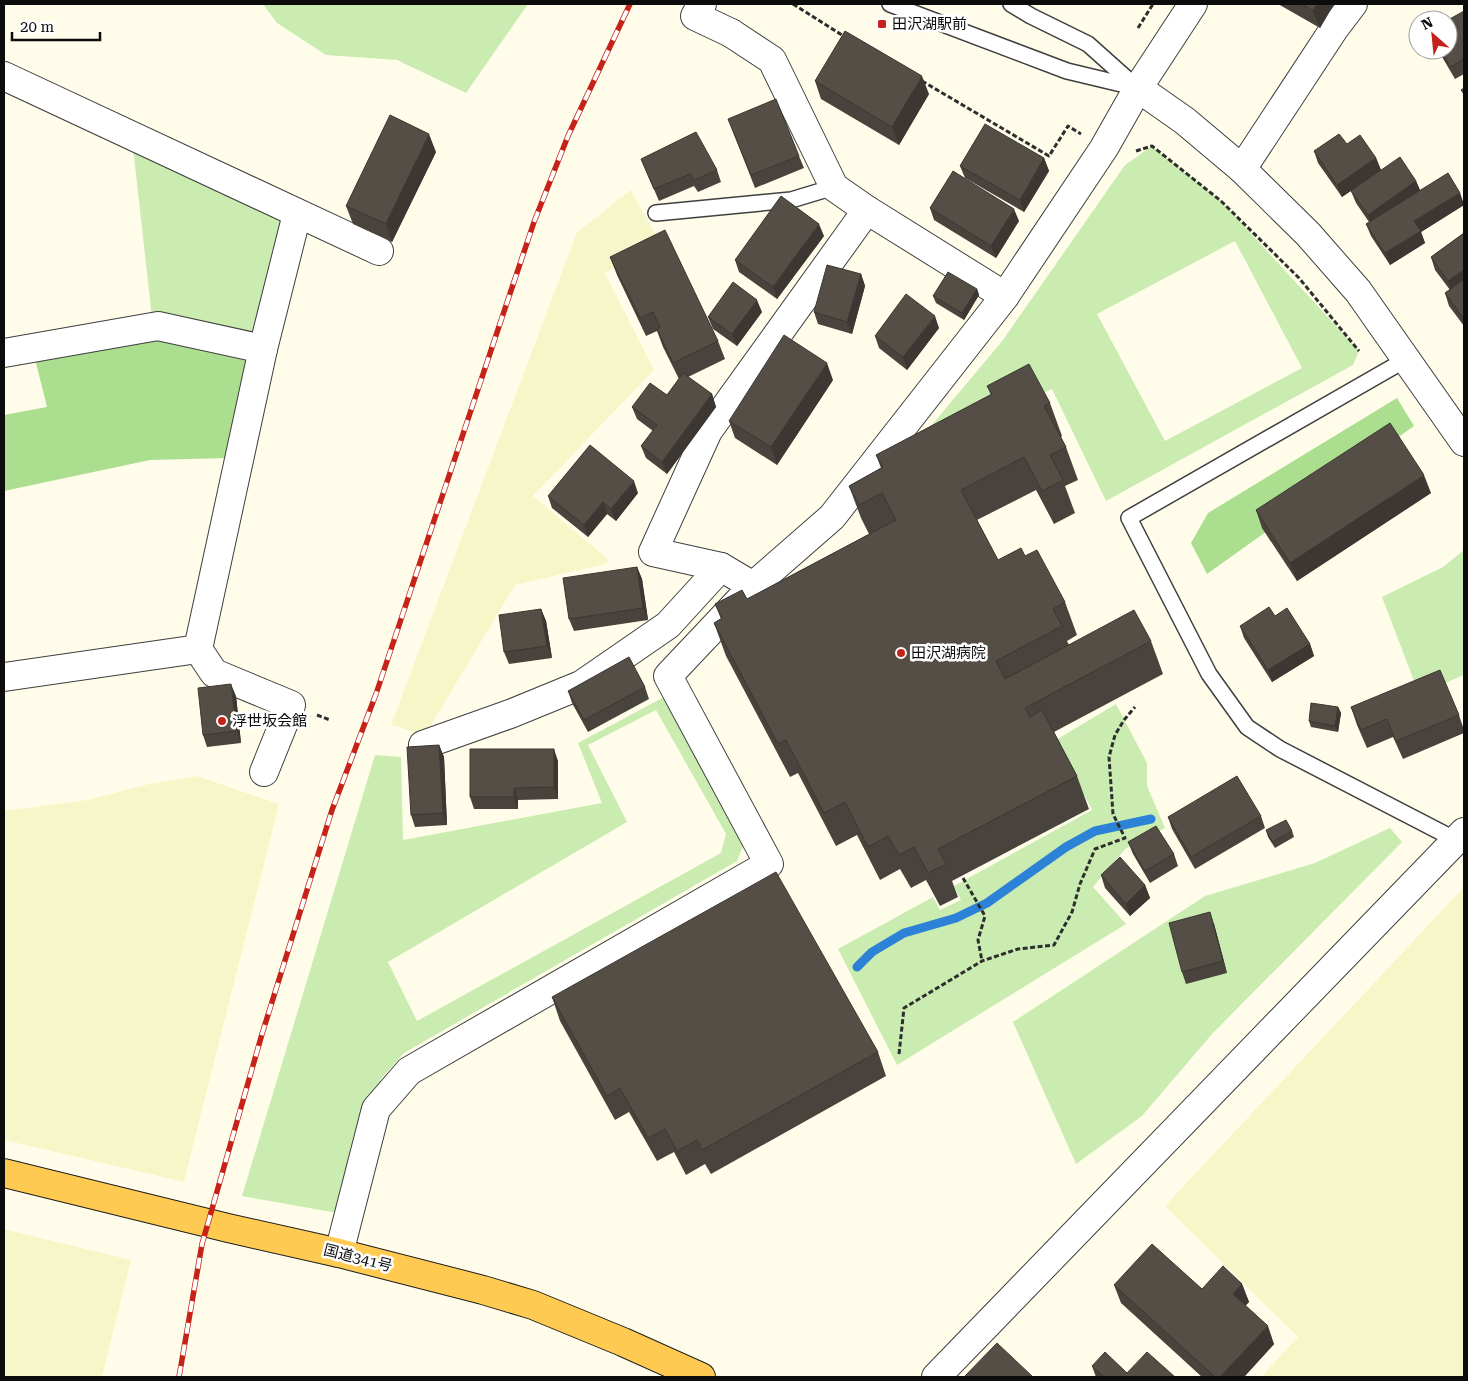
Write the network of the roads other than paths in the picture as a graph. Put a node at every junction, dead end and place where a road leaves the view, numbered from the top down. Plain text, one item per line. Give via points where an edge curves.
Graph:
1 (702, 4) edge
2 (890, 4) edge
3 (1011, 4) edge
4 (1194, 4) edge
5 (1353, 4) edge
6 (1035, 10) edge
7 (4, 76) edge
8 (1138, 88) junction
9 (1242, 169) junction
10 (834, 187) junction
11 (867, 210) junction
12 (656, 212) dead end
13 (297, 214) junction
14 (379, 251) dead end
15 (1005, 296) junction
16 (263, 349) junction
17 (4, 353) edge
18 (1405, 360) junction
19 (1464, 442) edge
20 (721, 567) junction
21 (753, 586) junction
22 (198, 649) junction
23 (4, 678) edge
24 (423, 745) edge
25 (264, 772) dead end
26 (1460, 836) edge
27 (4, 1173) edge
28 (339, 1253) junction
29 (701, 1377) edge
30 (936, 1377) edge

1 - 10 street via 695,16 731,33 772,60
2 - 8 lane via 1067,71
3 - 6 lane
4 - 8 street
5 - 9 street
6 - 8 lane via 1088,44
7 - 13 street
8 - 9 street via 1185,121
8 - 15 street via 1104,148
9 - 18 street via 1308,234 1358,291
10 - 11 street
10 - 12 lane via 791,200
11 - 15 street
11 - 20 street via 708,431 653,552
13 - 14 street
13 - 16 street
15 - 21 street via 832,517
16 - 17 street via 158,326
16 - 22 street
18 - 19 street
18 - 26 lane via 1129,518 1209,674 1247,727 1280,748
20 - 21 street
20 - 24 street via 668,625 581,685
21 - 28 street via 668,676 769,864 409,1071 376,1109
22 - 23 street
22 - 25 street via 214,673 291,705
26 - 30 street
27 - 28 highway, 国道341号
28 - 29 highway, 国道341号 via 533,1305

